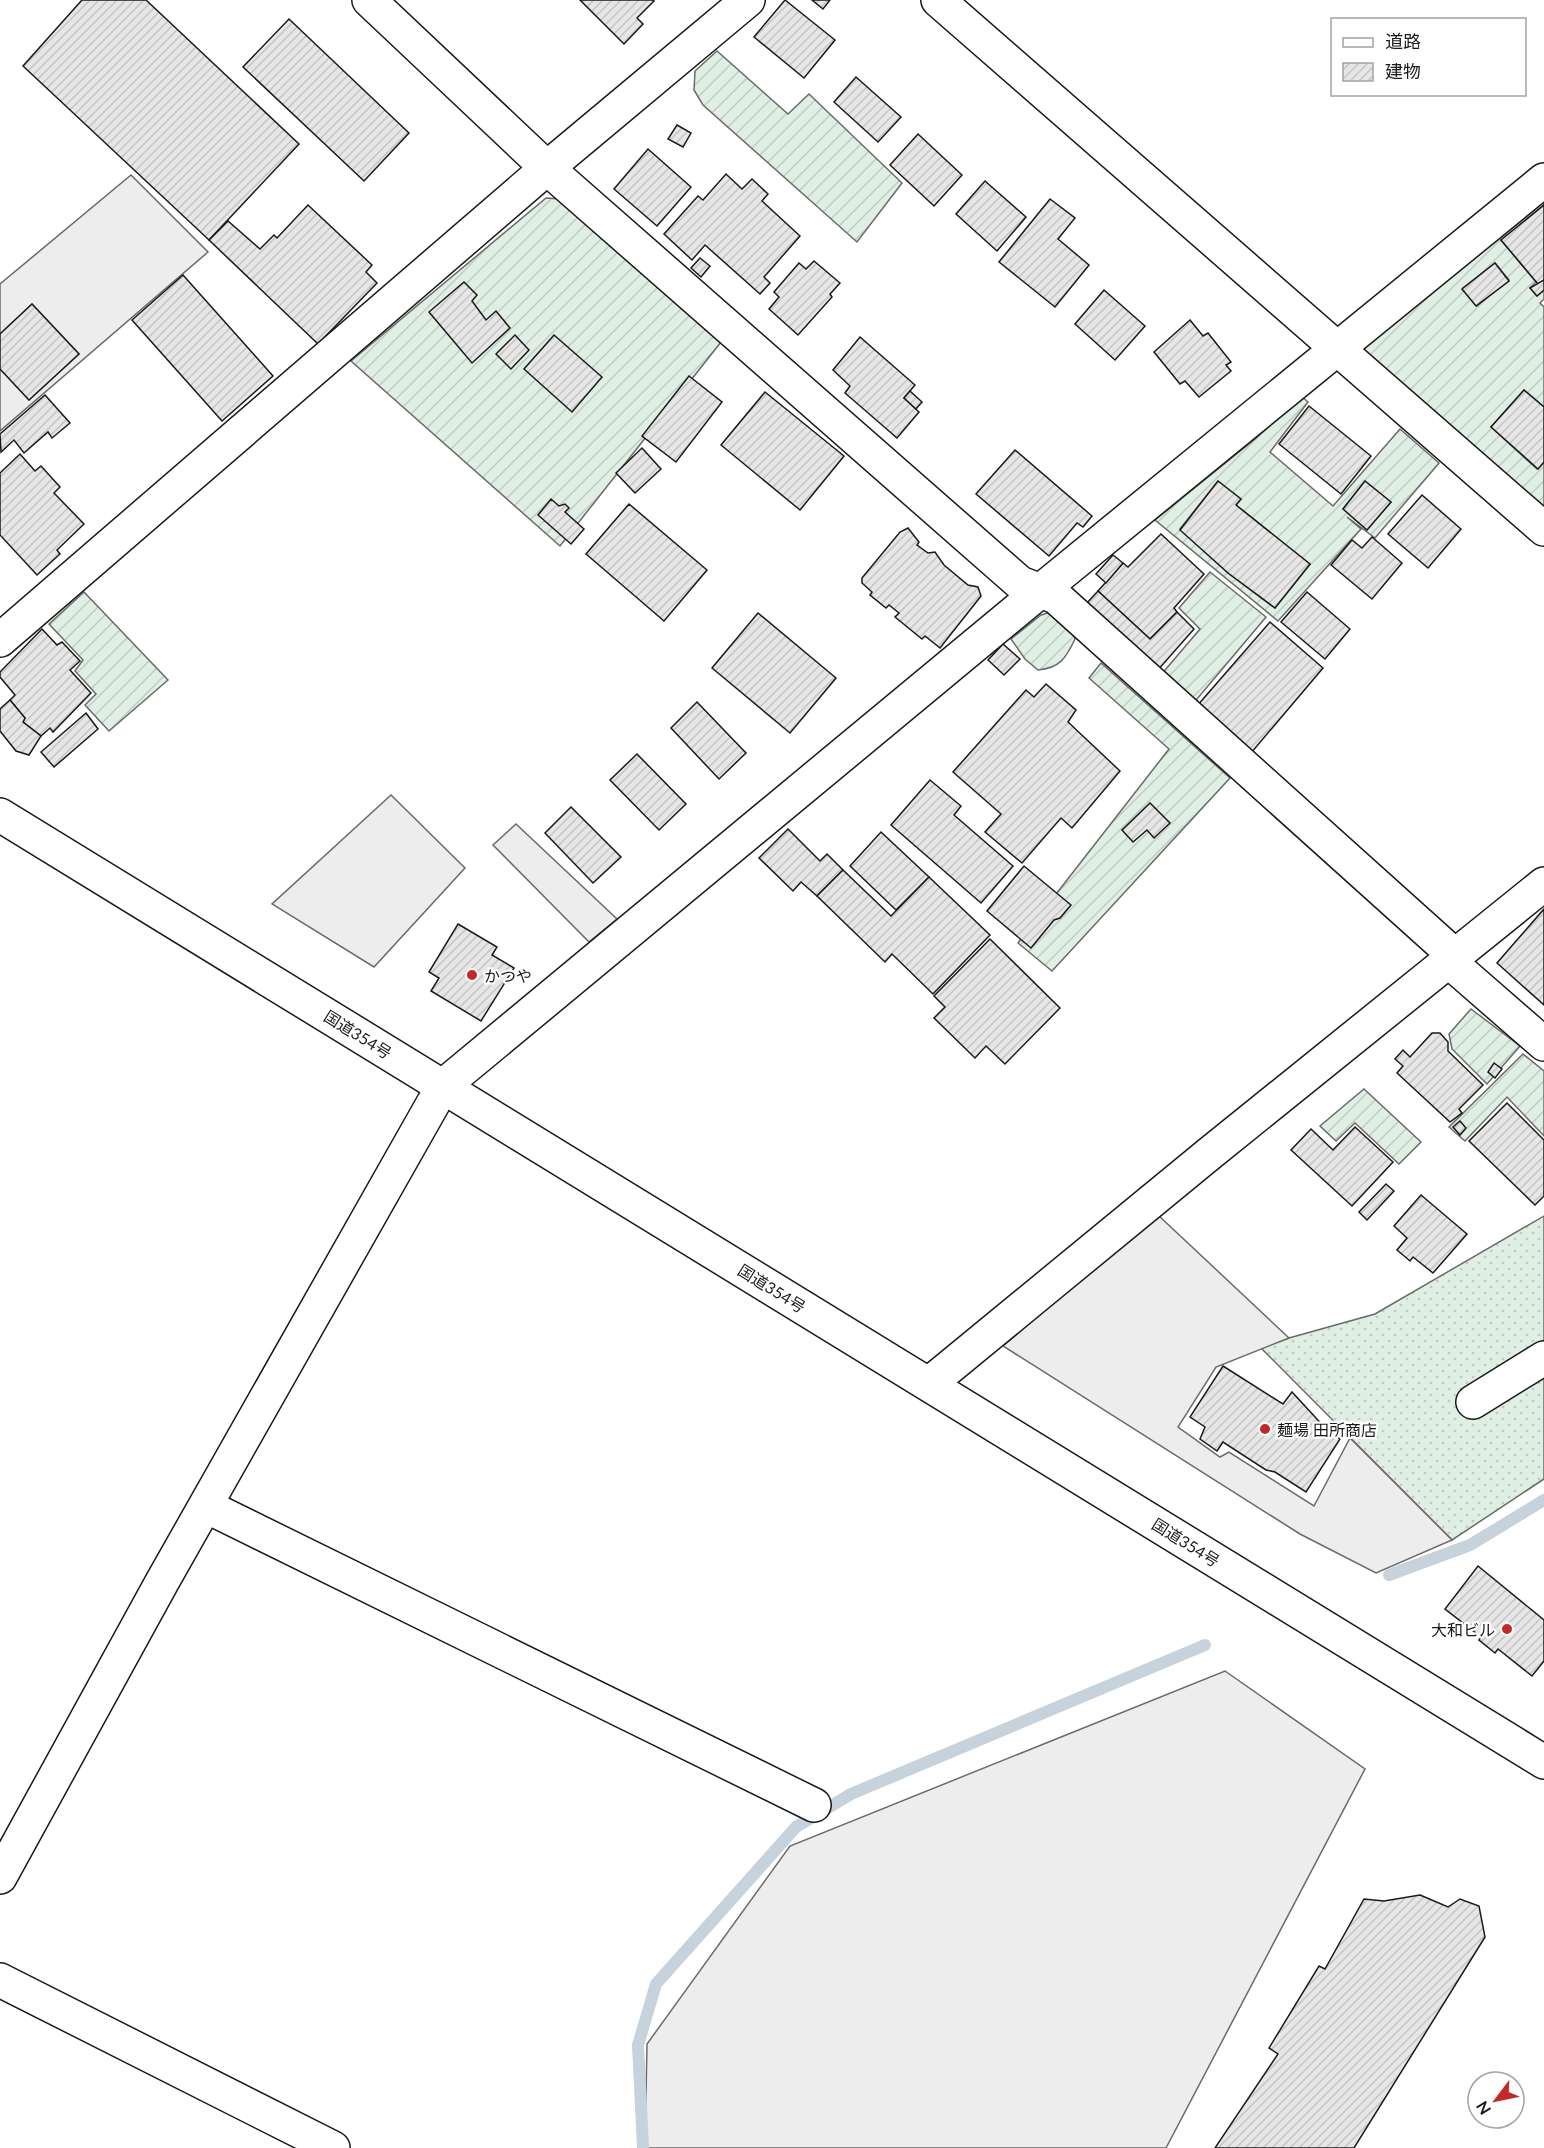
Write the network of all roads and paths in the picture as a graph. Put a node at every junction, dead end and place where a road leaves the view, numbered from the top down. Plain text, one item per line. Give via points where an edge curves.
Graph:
1 (369, 0) edge
2 (748, 0) edge
3 (938, 0) edge
4 (547, 168) junction
5 (1544, 180) edge
6 (1337, 348) junction
7 (1544, 529) edge
8 (1038, 592) junction
9 (0, 640) edge
10 (0, 814) edge
11 (1544, 884) edge
12 (1452, 960) junction
13 (1544, 1044) edge
14 (443, 1086) junction
15 (1544, 1358) edge
16 (929, 1384) junction
17 (1473, 1402) dead end
18 (208, 1507) junction
19 (1544, 1762) edge
20 (814, 1805) dead end
21 (0, 1877) edge
22 (0, 1980) edge
23 (333, 2148) edge

1 - 4 main road
2 - 4 main road
3 - 6 main road
4 - 8 main road via 1020,583
4 - 9 main road
5 - 6 main road
6 - 7 main road
6 - 8 main road
8 - 12 main road via 1056,597 1443,945
8 - 14 main road
10 - 14 main road, 国道354号
11 - 12 main road
12 - 13 main road
12 - 16 main road
14 - 16 main road, 国道354号
14 - 18 main road
15 - 17 main road
16 - 19 main road, 国道354号
18 - 20 main road
18 - 21 main road via 162,1582
22 - 23 main road

